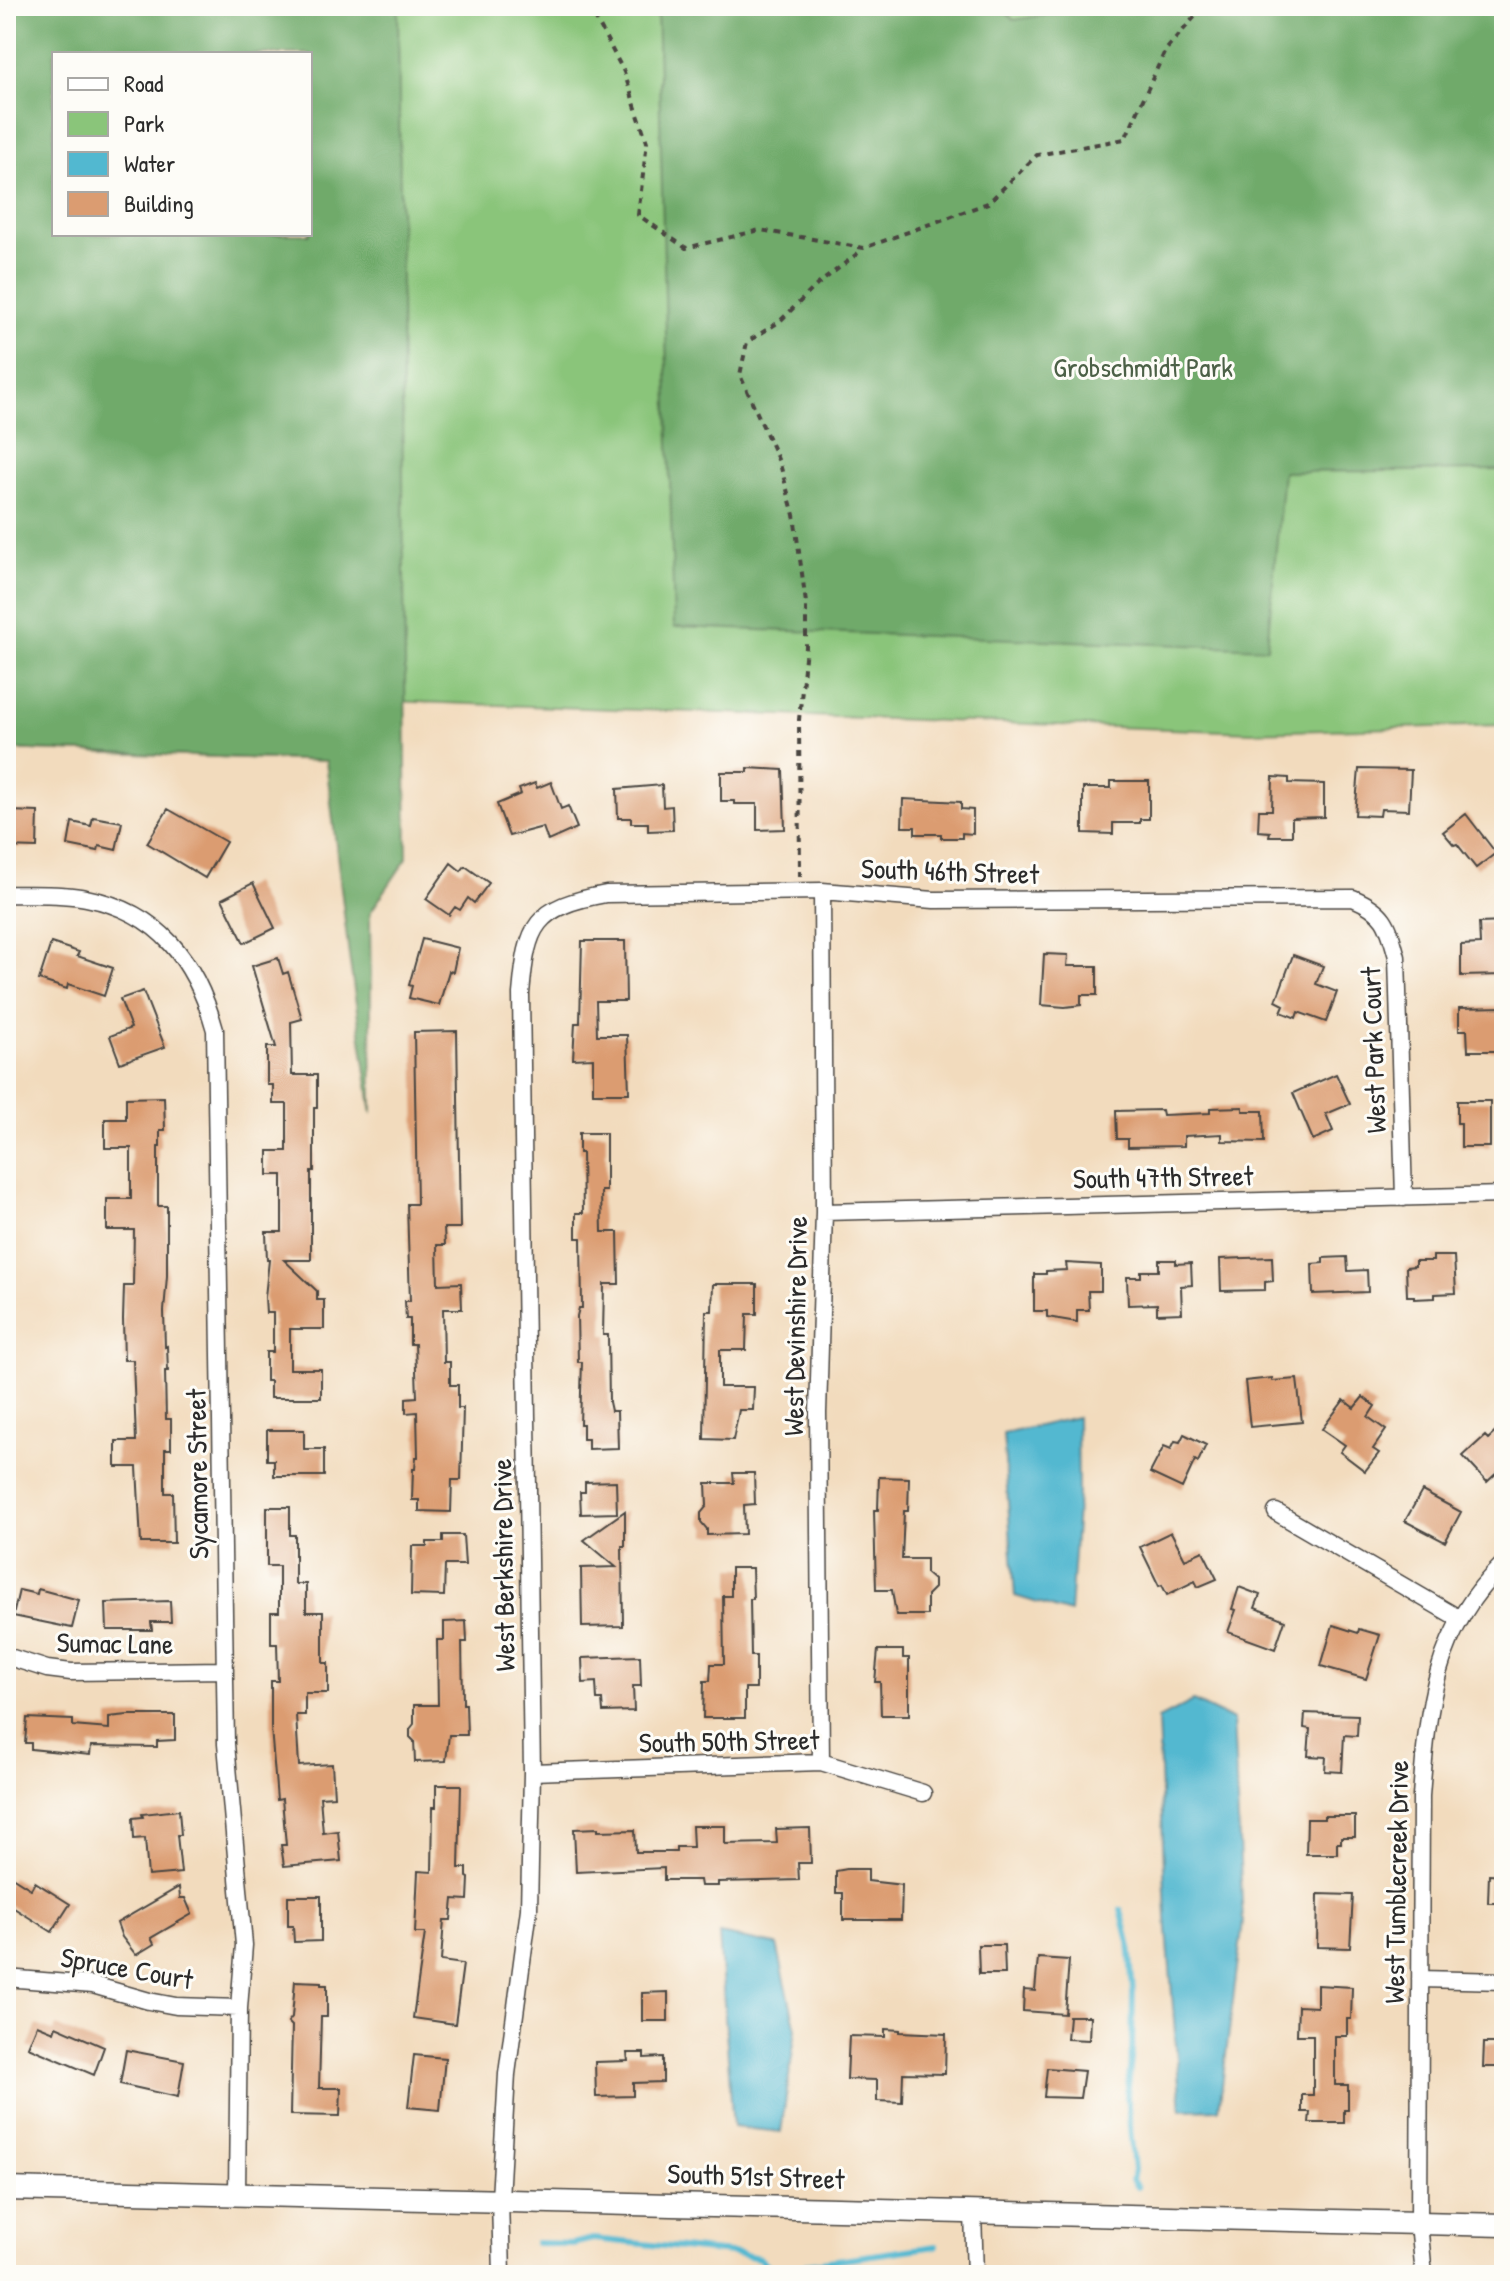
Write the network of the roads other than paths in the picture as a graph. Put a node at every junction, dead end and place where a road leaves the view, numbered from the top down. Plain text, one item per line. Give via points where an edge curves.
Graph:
1 (822, 891) junction
2 (6, 894) edge
3 (1374, 906) joint
4 (532, 929) joint
5 (1504, 1195) edge
6 (1404, 1198) junction
7 (824, 1212) junction
8 (1276, 1512) dead end
9 (1504, 1563) edge
10 (1460, 1619) junction
11 (6, 1656) edge
12 (225, 1670) junction
13 (821, 1762) junction
14 (532, 1772) junction
15 (923, 1793) dead end
16 (6, 1978) edge
17 (1420, 1979) junction
18 (1504, 1981) edge
19 (239, 2008) junction
20 (6, 2189) edge
21 (237, 2193) junction
22 (500, 2199) junction
23 (973, 2213) junction
24 (1419, 2223) junction
25 (1504, 2225) edge
26 (502, 2275) edge
27 (975, 2275) edge
28 (1424, 2275) edge

1 - 3 street, South 46th Street via 934,900 1353,898
1 - 4 street, South 46th Street via 606,894 571,900
1 - 7 street, West Devinshire Drive
2 - 12 street, Sycamore Street via 85,897 119,907 146,921 186,959 206,997 218,1074
3 - 6 street, West Park Court via 1388,924 1397,957
4 - 14 street, West Berkshire Drive via 521,994
5 - 6 street, South 47th Street
6 - 7 street, South 47th Street
7 - 13 street, West Devinshire Drive via 818,1413
8 - 10 street
9 - 10 street, West Tumblecreek Drive
10 - 17 street, West Tumblecreek Drive via 1437,1669 1426,1729
11 - 12 street, Sumac Lane via 71,1672
12 - 19 street, Sycamore Street via 226,1744 244,1945
13 - 14 street, South 50th Street
13 - 15 street, South 50th Street
14 - 22 street, West Berkshire Drive via 529,1909 507,2074
16 - 19 street, Spruce Court via 93,1985 176,2006
17 - 18 street
17 - 24 street, West Tumblecreek Drive
19 - 21 street, Sycamore Street
20 - 21 street, South 51st Street
21 - 22 street, South 51st Street
22 - 23 street, South 51st Street
22 - 26 street, West Berkshire Drive
23 - 24 street, South 51st Street
23 - 27 street
24 - 25 street, South 51st Street
24 - 28 street, West Tumblecreek Drive

